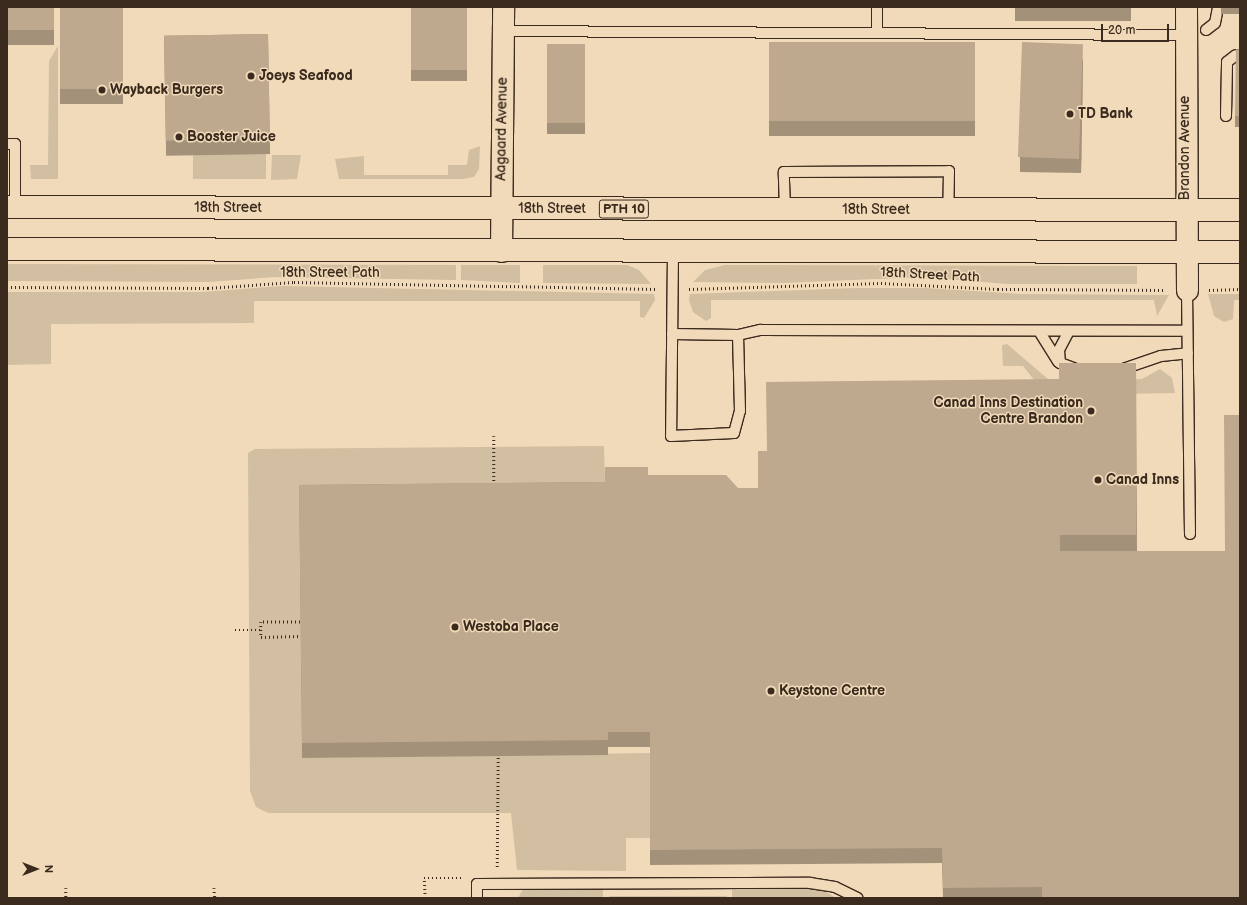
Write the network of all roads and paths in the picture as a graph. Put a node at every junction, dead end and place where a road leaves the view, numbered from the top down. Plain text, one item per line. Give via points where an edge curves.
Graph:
1 (503, 7) edge
2 (877, 7) edge
3 (1186, 7) edge
4 (1218, 7) edge
5 (1206, 30) dead end
6 (503, 31) junction
7 (877, 33) junction
8 (1185, 35) junction
9 (1236, 55) edge
10 (1226, 116) dead end
11 (7, 144) edge
12 (11, 207) edge
13 (502, 209) junction
14 (785, 209) junction
15 (948, 210) junction
16 (1185, 210) junction
17 (1240, 210) edge
18 (7, 249) edge
19 (501, 250) junction
20 (673, 252) junction
21 (1186, 252) junction
22 (1240, 252) edge
23 (7, 287) edge
24 (653, 289) dead end
25 (691, 289) dead end
26 (1240, 289) edge
27 (1178, 290) junction
28 (1209, 290) dead end
29 (1039, 331) junction
30 (1069, 331) junction
31 (1187, 331) junction
32 (672, 334) junction
33 (738, 336) junction
34 (1188, 353) junction
35 (1060, 363) junction
36 (1083, 369) edge
37 (1109, 369) edge
38 (494, 436) dead end
39 (495, 491) edge
40 (1190, 534) dead end
41 (300, 622) edge
42 (235, 630) dead end
43 (261, 630) junction
44 (301, 636) edge
45 (498, 756) edge
46 (497, 871) dead end
47 (66, 888) dead end
48 (214, 888) dead end
49 (66, 898) edge
50 (215, 898) edge
51 (477, 898) edge
52 (858, 898) edge

1 - 6 street, Aagaard Avenue
2 - 7 lane
3 - 8 street, Brandon Avenue
4 - 5 lane via 1215,23
6 - 7 lane
6 - 13 street, Aagaard Avenue
7 - 8 lane
8 - 16 street, Brandon Avenue
9 - 10 lane via 1227,62
11 - 12 lane via 16,144
12 - 13 main road, 18th Street / PTH 10
13 - 14 main road, 18th Street / PTH 10
13 - 19 street, Aagaard Avenue
14 - 15 main road, 18th Street / PTH 10
14 - 15 lane via 784,172 949,171
15 - 16 main road, 18th Street / PTH 10
16 - 17 main road, 18th Street / PTH 10
16 - 21 street, Brandon Avenue
18 - 19 main road
19 - 20 main road
20 - 21 main road
20 - 32 lane
21 - 22 main road
21 - 27 street, Brandon Avenue
23 - 24 path, 18th Street Path via 208,288 294,282
25 - 27 path, 18th Street Path via 889,283 998,289
26 - 28 path
27 - 31 lane
29 - 30 lane
29 - 33 lane via 760,330
29 - 35 lane
30 - 31 lane
30 - 35 lane via 1058,350
31 - 34 lane
32 - 33 lane
32 - 33 lane via 671,436 693,437 728,436 734,433 739,422
34 - 37 lane via 1161,356 1133,368
34 - 40 lane
35 - 36 lane
38 - 39 path
41 - 43 path via 261,622
42 - 43 path
43 - 44 path via 261,637
45 - 46 path
47 - 49 path
48 - 50 path
51 - 52 lane via 477,884 810,883 835,887

